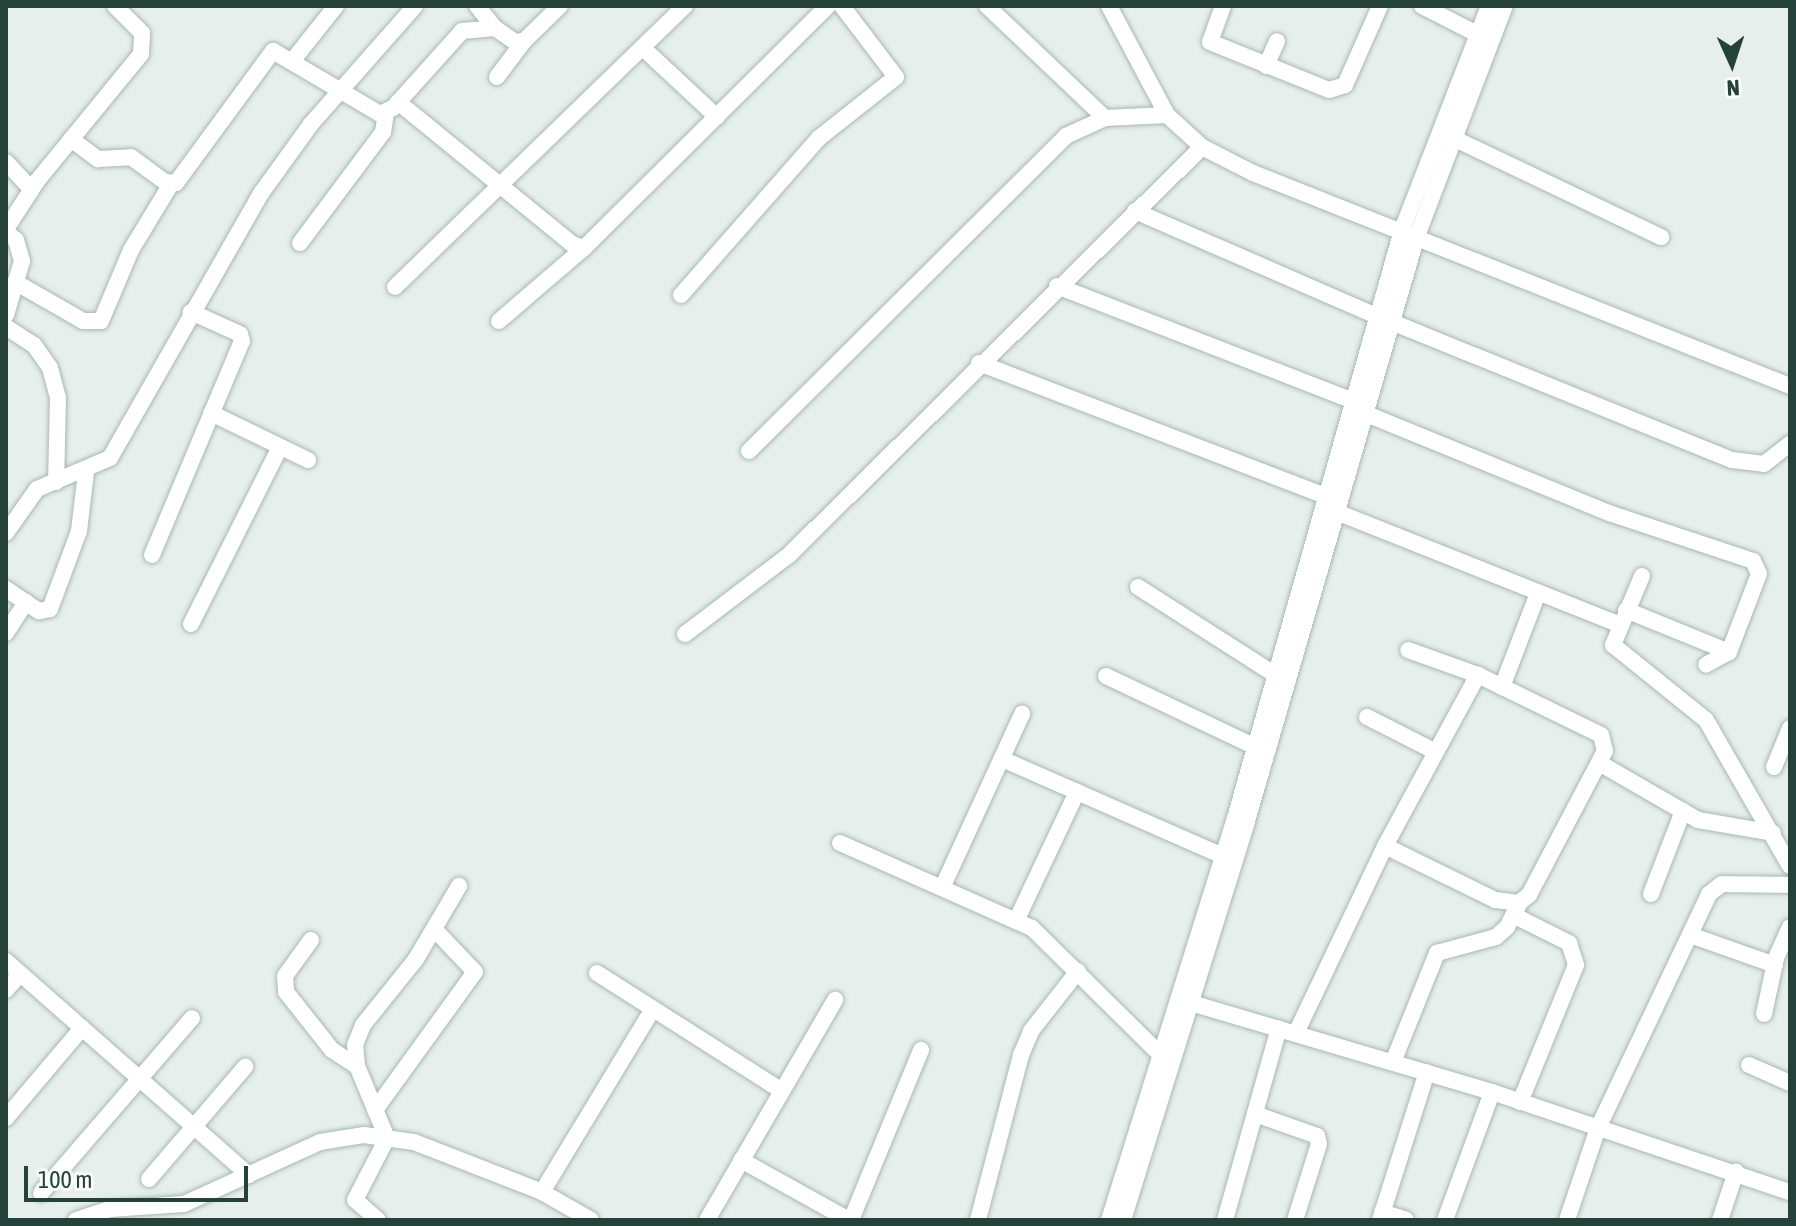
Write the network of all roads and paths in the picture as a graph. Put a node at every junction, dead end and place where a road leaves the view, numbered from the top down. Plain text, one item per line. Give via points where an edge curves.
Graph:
1 (115, 6) edge
2 (336, 6) edge
3 (415, 6) edge
4 (477, 6) edge
5 (560, 6) edge
6 (685, 6) edge
7 (828, 6) edge
8 (842, 6) edge
9 (987, 6) edge
10 (1109, 6) edge
11 (1223, 6) edge
12 (1380, 6) edge
13 (1422, 6) edge
14 (1489, 6) edge
15 (1505, 6) edge
16 (495, 28) junction
17 (1483, 37) junction
18 (524, 41) junction
19 (1277, 41) dead end
20 (643, 48) junction
21 (293, 60) junction
22 (1266, 66) junction
23 (497, 77) dead end
24 (339, 91) junction
25 (392, 107) junction
26 (1167, 115) junction
27 (717, 117) junction
28 (1105, 118) junction
29 (1451, 137) junction
30 (71, 139) junction
31 (1202, 147) junction
32 (6, 162) edge
33 (503, 183) junction
34 (171, 184) junction
35 (31, 189) junction
36 (1135, 211) junction
37 (6, 230) edge
38 (1410, 233) junction
39 (1661, 237) dead end
40 (300, 243) dead end
41 (584, 248) junction
42 (15, 282) junction
43 (1057, 286) junction
44 (395, 287) dead end
45 (681, 295) dead end
46 (191, 312) junction
47 (6, 315) edge
48 (1385, 320) junction
49 (499, 321) dead end
50 (6, 327) edge
51 (979, 363) junction
52 (1790, 386) edge
53 (1359, 407) junction
54 (211, 413) junction
55 (1790, 444) edge
56 (280, 447) junction
57 (749, 451) dead end
58 (1777, 457) junction
59 (308, 460) dead end
60 (1790, 469) edge
61 (86, 472) junction
62 (56, 482) junction
63 (1325, 496) junction
64 (1334, 511) junction
65 (6, 533) edge
66 (152, 555) dead end
67 (1642, 576) dead end
68 (1138, 587) dead end
69 (6, 589) edge
70 (1538, 593) junction
71 (26, 602) junction
72 (1622, 617) junction
73 (191, 624) dead end
74 (6, 633) edge
75 (685, 634) dead end
76 (1408, 650) dead end
77 (1729, 652) junction
78 (1706, 665) dead end
79 (1274, 674) junction
80 (1478, 675) junction
81 (1106, 676) dead end
82 (1502, 687) junction
83 (1022, 714) dead end
84 (1367, 717) dead end
85 (1790, 728) edge
86 (1251, 745) junction
87 (1436, 752) junction
88 (1002, 759) junction
89 (1601, 764) junction
90 (1774, 767) dead end
91 (1077, 792) junction
92 (1683, 811) junction
93 (1773, 833) junction
94 (840, 843) dead end
95 (1385, 846) junction
96 (1223, 856) junction
97 (1790, 866) edge
98 (1790, 885) edge
99 (459, 886) dead end
100 (942, 888) junction
101 (1651, 894) dead end
102 (1516, 909) junction
103 (1016, 921) junction
104 (1790, 927) edge
105 (434, 929) junction
106 (1693, 936) junction
107 (311, 940) dead end
108 (6, 961) edge
109 (1775, 965) junction
110 (1078, 971) junction
111 (597, 973) dead end
112 (20, 974) junction
113 (6, 990) edge
114 (835, 1000) dead end
115 (1185, 1001) junction
116 (653, 1009) junction
117 (1764, 1014) dead end
118 (192, 1018) dead end
119 (82, 1028) junction
120 (1279, 1028) junction
121 (1296, 1033) junction
122 (921, 1050) dead end
123 (1161, 1055) junction
124 (1393, 1062) junction
125 (1749, 1065) dead end
126 (357, 1066) junction
127 (245, 1067) dead end
128 (1427, 1072) junction
129 (141, 1080) junction
130 (1790, 1083) edge
131 (781, 1090) junction
132 (1492, 1092) junction
133 (1520, 1102) junction
134 (375, 1110) junction
135 (1255, 1114) junction
136 (6, 1118) edge
137 (195, 1128) junction
138 (1598, 1128) junction
139 (387, 1138) junction
140 (741, 1160) junction
141 (1736, 1172) junction
142 (249, 1175) junction
143 (149, 1179) dead end
144 (542, 1192) junction
145 (1790, 1192) edge
146 (41, 1193) dead end
147 (1381, 1216) edge
148 (831, 1217) edge
149 (77, 1220) edge
150 (378, 1220) edge
151 (591, 1220) edge
152 (707, 1220) edge
153 (850, 1220) edge
154 (978, 1220) edge
155 (1109, 1220) edge
156 (1123, 1220) edge
157 (1225, 1220) edge
158 (1295, 1220) edge
159 (1406, 1220) edge
160 (1445, 1220) edge
161 (1567, 1220) edge
162 (1720, 1220) edge

1 - 30 street via 142,33 141,54
2 - 21 street
3 - 24 street
4 - 16 street
5 - 18 street
6 - 20 street
7 - 27 street
8 - 45 street via 896,77 819,138
9 - 28 street
10 - 26 street
11 - 22 street via 1210,42
12 - 22 street via 1339,90 1320,88
13 - 17 street
14 - 17 street
15 - 17 street
16 - 18 street via 515,42
16 - 25 street via 462,31
17 - 29 street
17 - 38 street
18 - 23 street
19 - 22 street
20 - 27 street
20 - 33 street
21 - 24 street
21 - 34 street via 273,51 265,57
24 - 25 street
24 - 46 street via 262,192
25 - 33 street
25 - 40 street via 383,132
26 - 28 street
26 - 31 street
27 - 41 street
28 - 57 street via 1066,136
29 - 38 street
29 - 39 street
30 - 34 street via 98,159 131,157
30 - 35 street
31 - 36 street
31 - 38 street via 1253,173
32 - 35 street
33 - 41 street via 572,244
33 - 44 street
34 - 42 street via 131,250 101,321 83,321
35 - 37 street
36 - 43 street
36 - 48 street
37 - 42 street via 21,252
38 - 48 street
38 - 52 street
41 - 49 street
42 - 47 street
43 - 51 street
43 - 53 street
46 - 54 street via 240,334 242,341
46 - 61 street via 123,441 110,458
48 - 53 street
48 - 58 street via 1732,460 1764,464
50 - 62 street via 34,345 50,368 58,397
51 - 63 street
51 - 75 street via 789,555
53 - 63 street
53 - 64 street
53 - 77 street via 1609,513 1753,561 1759,574
54 - 56 street
54 - 66 street
55 - 58 street
56 - 59 street
56 - 73 street
58 - 60 street
61 - 62 street
61 - 71 street via 75,547 50,609 39,611
62 - 65 street via 37,489
63 - 64 street
63 - 79 street
64 - 70 street
64 - 115 street
67 - 72 street
68 - 79 street
69 - 71 street
70 - 72 street
70 - 82 street
71 - 74 street
72 - 77 street
72 - 93 street via 1612,636 1618,652 1706,720
76 - 80 street
77 - 78 street
79 - 86 street
80 - 82 street
80 - 87 street
81 - 86 street
82 - 89 street via 1601,735 1606,741
83 - 88 street
84 - 87 street
85 - 90 street
86 - 96 street
87 - 95 street
88 - 91 street
88 - 100 street
89 - 92 street
89 - 102 street via 1529,895
91 - 96 street
91 - 103 street
92 - 93 street via 1713,825
92 - 101 street
93 - 97 street
94 - 100 street
95 - 102 street
95 - 121 street
96 - 115 street
98 - 106 street via 1722,884 1709,894
99 - 105 street
100 - 103 street
102 - 124 street via 1496,937 1437,953
102 - 133 street via 1569,943 1576,965
103 - 110 street
104 - 109 street
105 - 126 street via 363,1025 355,1045
105 - 134 street via 475,972
106 - 109 street
106 - 138 street
107 - 126 street via 285,976 286,992 332,1050
108 - 112 street
109 - 117 street
110 - 123 street
110 - 154 street via 1031,1031 1021,1055
111 - 116 street
112 - 113 street
112 - 119 street
114 - 131 street
115 - 120 street
115 - 123 street
115 - 156 street
116 - 131 street
116 - 144 street
118 - 129 street
119 - 129 street
119 - 136 street
120 - 121 street
120 - 135 street
121 - 124 street
122 - 153 street
123 - 155 street
124 - 128 street
125 - 130 street
126 - 134 street
127 - 137 street
128 - 132 street
128 - 147 street
129 - 137 street
129 - 146 street
131 - 140 street
132 - 133 street
132 - 160 street
133 - 138 street
134 - 139 street
135 - 157 street
135 - 158 street via 1317,1136
137 - 142 street
137 - 143 street
138 - 141 street
138 - 161 street
139 - 142 street via 364,1135 320,1142
139 - 144 street via 414,1142
139 - 150 street via 355,1200
140 - 148 street
140 - 152 street
141 - 145 street
141 - 162 street
142 - 149 street via 184,1204 110,1209
144 - 151 street
147 - 159 street
148 - 153 street

